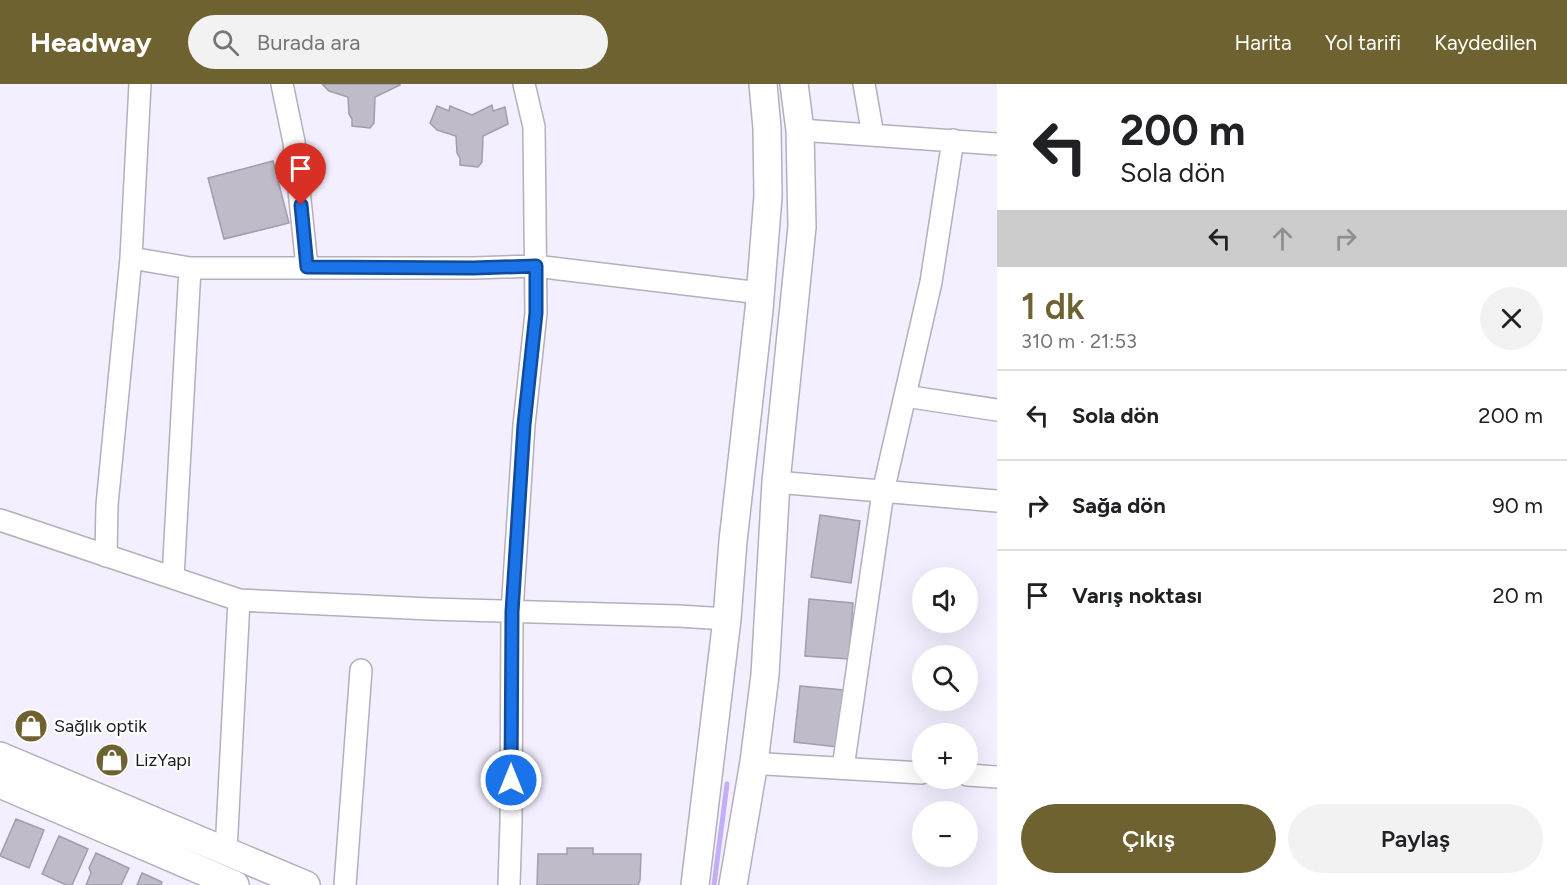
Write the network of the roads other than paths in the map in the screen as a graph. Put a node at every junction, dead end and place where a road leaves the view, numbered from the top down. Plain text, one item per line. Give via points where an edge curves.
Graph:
1 (140, 84) edge
2 (282, 84) edge
3 (524, 84) edge
4 (763, 84) edge
5 (794, 84) edge
6 (864, 84) edge
7 (800, 130) junction
8 (873, 135) junction
9 (952, 140) junction
10 (997, 144) edge
11 (131, 258) junction
12 (536, 266) junction
13 (307, 267) junction
14 (190, 268) junction
15 (760, 293) junction
16 (905, 396) junction
17 (997, 410) edge
18 (776, 482) junction
19 (883, 492) junction
20 (997, 501) edge
21 (0, 520) edge
22 (106, 556) junction
23 (173, 578) junction
24 (239, 600) junction
25 (512, 612) junction
26 (727, 619) junction
27 (362, 670) dead end
28 (0, 756) edge
29 (754, 762) junction
30 (843, 768) junction
31 (912, 772) edge
32 (978, 776) edge
33 (997, 777) edge
34 (0, 784) edge
35 (226, 851) junction
36 (235, 885) edge
37 (306, 885) edge
38 (345, 885) edge
39 (509, 885) edge
40 (695, 885) edge
41 (733, 885) edge

1 - 11 street
2 - 13 street via 294,142
3 - 12 street via 534,128
4 - 15 main road via 768,196
5 - 7 main road
6 - 8 street
7 - 8 street
7 - 18 main road via 802,227
8 - 9 street
9 - 10 street
9 - 16 street via 931,282
11 - 14 street
11 - 22 street via 107,505
12 - 13 street
12 - 15 street
12 - 25 street via 536,313 524,425
13 - 14 street
14 - 23 street
15 - 26 main road
16 - 17 street
16 - 19 street
18 - 19 street
18 - 29 main road via 765,675
19 - 20 street
19 - 30 street
21 - 22 street
22 - 23 street
23 - 24 street
24 - 25 street
24 - 35 street
25 - 26 street
25 - 39 street
26 - 40 main road
27 - 38 street
28 - 35 main road
29 - 30 street
29 - 41 main road
30 - 31 street
32 - 33 street
34 - 36 main road
35 - 37 main road

